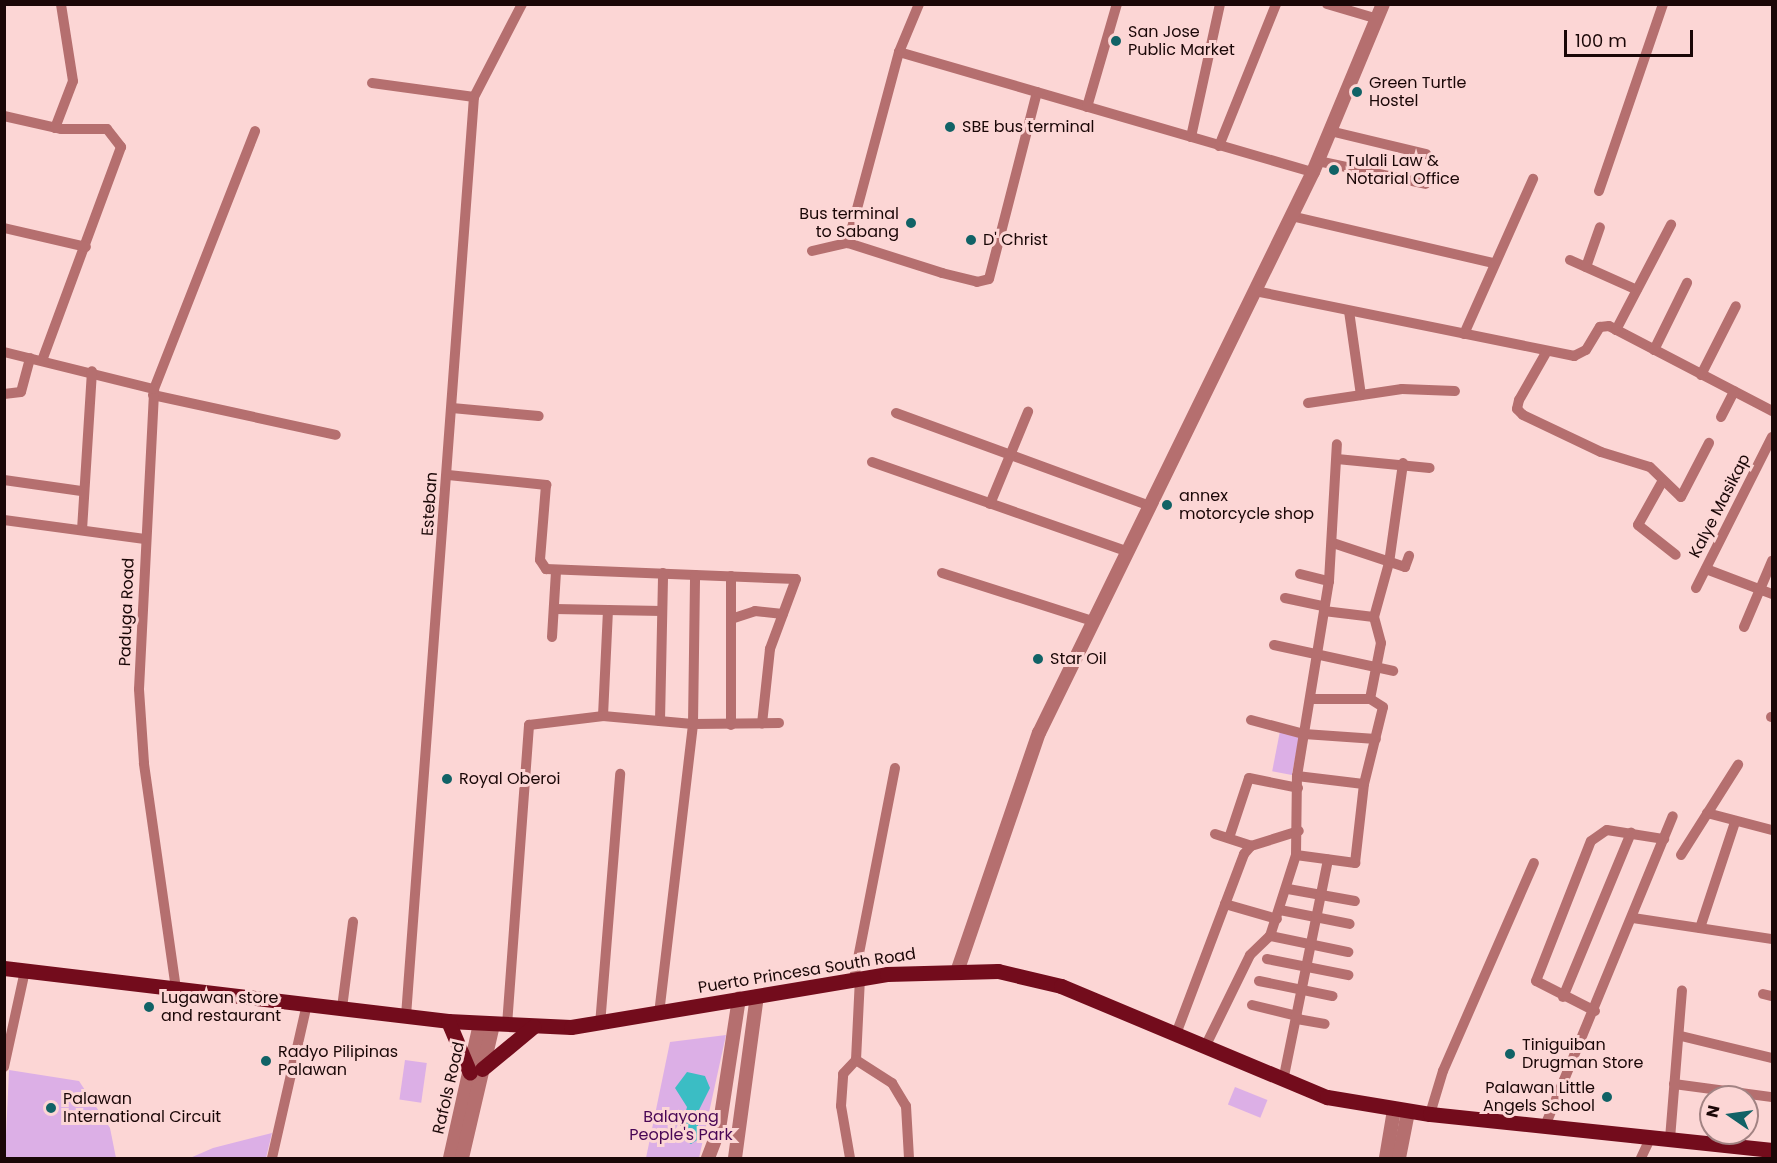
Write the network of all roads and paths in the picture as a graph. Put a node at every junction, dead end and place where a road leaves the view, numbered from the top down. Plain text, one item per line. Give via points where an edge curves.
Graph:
1 (61, 4) edge
2 (522, 4) edge
3 (919, 4) edge
4 (1117, 4) edge
5 (1220, 4) edge
6 (1276, 4) edge
7 (1327, 4) edge
8 (1383, 4) edge
9 (1663, 4) edge
10 (1378, 20) junction
11 (899, 52) junction
12 (372, 83) dead end
13 (1037, 92) junction
14 (474, 97) junction
15 (1088, 107) junction
16 (4, 116) edge
17 (55, 128) junction
18 (255, 131) dead end
19 (1330, 131) junction
20 (1191, 137) junction
21 (1219, 146) junction
22 (1426, 154) dead end
23 (1315, 167) junction
24 (1533, 179) dead end
25 (1426, 184) dead end
26 (1599, 191) dead end
27 (1291, 216) junction
28 (1671, 225) dead end
29 (1600, 226) dead end
30 (4, 228) edge
31 (848, 243) junction
32 (86, 247) junction
33 (812, 251) dead end
34 (1570, 260) dead end
35 (1493, 263) junction
36 (1586, 267) junction
37 (1687, 283) dead end
38 (1637, 290) junction
39 (1255, 291) junction
40 (1736, 306) dead end
41 (1349, 311) junction
42 (1616, 330) junction
43 (1464, 334) junction
44 (1654, 350) junction
45 (1547, 351) junction
46 (4, 352) edge
47 (30, 358) junction
48 (42, 360) junction
49 (93, 371) junction
50 (1701, 375) junction
51 (1455, 391) dead end
52 (154, 392) junction
53 (1734, 392) junction
54 (4, 394) edge
55 (1361, 395) junction
56 (1308, 403) dead end
57 (452, 408) junction
58 (1773, 411) edge
59 (1028, 412) dead end
60 (896, 413) dead end
61 (539, 416) dead end
62 (1721, 417) dead end
63 (336, 435) dead end
64 (1773, 437) edge
65 (1709, 443) dead end
66 (1337, 444) dead end
67 (1012, 455) junction
68 (1337, 459) junction
69 (1761, 459) junction
70 (872, 462) dead end
71 (1403, 463) junction
72 (1773, 463) edge
73 (1430, 468) dead end
74 (448, 475) junction
75 (4, 480) edge
76 (1662, 482) junction
77 (81, 491) junction
78 (990, 504) junction
79 (1148, 505) junction
80 (4, 520) edge
81 (82, 530) junction
82 (145, 539) junction
83 (1333, 543) junction
84 (1126, 551) junction
85 (1676, 555) dead end
86 (1409, 556) dead end
87 (1773, 561) edge
88 (1389, 563) junction
89 (1706, 568) junction
90 (556, 571) junction
91 (663, 573) junction
92 (942, 573) dead end
93 (1300, 574) dead end
94 (695, 575) junction
95 (731, 576) junction
96 (1329, 581) junction
97 (1696, 588) dead end
98 (1758, 589) junction
99 (1773, 594) edge
100 (1285, 598) dead end
101 (555, 609) junction
102 (1324, 609) junction
103 (608, 610) junction
104 (662, 610) junction
105 (783, 614) junction
106 (1374, 617) junction
107 (731, 619) junction
108 (1092, 621) junction
109 (1743, 627) dead end
110 (552, 637) dead end
111 (1274, 645) dead end
112 (1318, 654) junction
113 (1376, 668) junction
114 (1393, 670) dead end
115 (1310, 699) junction
116 (1370, 699) junction
117 (603, 716) junction
118 (1251, 720) dead end
119 (660, 722) junction
120 (779, 723) dead end
121 (693, 724) junction
122 (762, 724) junction
123 (731, 725) junction
124 (1304, 734) junction
125 (1376, 740) junction
126 (1738, 765) dead end
127 (895, 768) dead end
128 (621, 774) dead end
129 (1297, 776) junction
130 (1364, 784) junction
131 (1298, 788) junction
132 (1707, 813) junction
133 (1673, 816) dead end
134 (1735, 822) junction
135 (1299, 831) junction
136 (1773, 831) edge
137 (1631, 833) junction
138 (1215, 834) dead end
139 (1229, 838) junction
140 (1664, 838) junction
141 (1251, 846) junction
142 (1296, 855) junction
143 (1681, 855) dead end
144 (1328, 860) junction
145 (1534, 863) dead end
146 (1288, 889) junction
147 (1322, 895) junction
148 (1355, 901) dead end
149 (1225, 904) junction
150 (1278, 914) junction
151 (1318, 918) junction
152 (1632, 918) junction
153 (353, 922) dead end
154 (1350, 924) dead end
155 (1700, 928) junction
156 (1270, 936) junction
157 (1773, 939) edge
158 (1313, 945) junction
159 (1348, 952) dead end
160 (1267, 959) dead end
161 (1308, 968) junction
162 (4, 969) edge
163 (958, 969) junction
164 (25, 971) junction
165 (1348, 975) dead end
166 (857, 979) junction
167 (1259, 981) dead end
168 (176, 988) junction
169 (1682, 990) dead end
170 (1302, 991) junction
171 (757, 996) junction
172 (1332, 996) dead end
173 (1563, 997) junction
174 (739, 999) junction
175 (307, 1004) junction
176 (1252, 1005) dead end
177 (342, 1008) junction
178 (1595, 1011) junction
179 (658, 1014) junction
180 (406, 1016) junction
181 (1297, 1017) junction
182 (448, 1021) junction
183 (1325, 1024) dead end
184 (493, 1025) junction
185 (600, 1025) junction
186 (534, 1026) junction
187 (1176, 1034) junction
188 (1681, 1036) junction
189 (1205, 1047) junction
190 (1773, 1058) edge
191 (856, 1060) junction
192 (4, 1067) edge
193 (476, 1071) junction
194 (1283, 1081) junction
195 (1674, 1083) junction
196 (1773, 1097) edge
197 (1401, 1111) junction
198 (1430, 1114) junction
199 (1545, 1126) junction
200 (1651, 1137) junction
201 (1670, 1139) junction
202 (1773, 1150) edge
203 (1731, 1152) edge
204 (710, 1155) edge
205 (735, 1157) edge
206 (272, 1158) edge
207 (450, 1158) edge
208 (462, 1158) edge
209 (850, 1158) edge
210 (909, 1158) edge
211 (1386, 1158) edge
212 (1399, 1158) edge
213 (1641, 1158) edge

1 - 17 street via 73,81
2 - 14 street, Esteban
3 - 11 street
4 - 15 street
5 - 20 street
6 - 21 street
7 - 10 street
8 - 10 street
9 - 26 street
10 - 19 street
11 - 13 street
11 - 31 street
12 - 14 street
13 - 15 street
13 - 31 street via 989,279 977,282
14 - 57 street, Esteban
15 - 20 street
16 - 17 street
17 - 32 street via 107,129 120,140 119,159
18 - 52 street, Paduga Road
19 - 22 street
19 - 23 street
20 - 21 street
21 - 23 street
23 - 25 street
23 - 27 street
24 - 35 street
27 - 35 street
27 - 39 street
28 - 38 street
29 - 36 street
30 - 32 street
31 - 33 street
32 - 48 street
34 - 36 street
35 - 43 street
36 - 38 street
37 - 44 street
38 - 42 street
39 - 41 street
39 - 79 street
40 - 50 street
41 - 43 street
41 - 55 street
42 - 44 street
42 - 45 street via 1600,327 1580,355
43 - 45 street
44 - 50 street
45 - 76 street via 1518,412 1601,452 1650,467
46 - 47 street
47 - 48 street
47 - 54 street via 21,392
48 - 49 street
49 - 52 street
49 - 77 street
50 - 53 street
51 - 55 street via 1402,388
52 - 63 street
52 - 82 street, Paduga Road
53 - 58 street
53 - 62 street
55 - 56 street
57 - 61 street
57 - 74 street, Esteban
59 - 67 street
60 - 67 street
64 - 69 street, Kalye Masikap
65 - 76 street via 1684,496
66 - 68 street
67 - 78 street
67 - 79 street
68 - 71 street
68 - 83 street
69 - 72 street
69 - 89 street, Kalye Masikap
70 - 78 street
71 - 73 street
71 - 88 street
74 - 90 street via 546,485 540,560 543,567
74 - 180 street, Esteban
75 - 77 street
76 - 85 street via 1638,525
77 - 81 street
78 - 84 street
79 - 84 street
80 - 81 street
81 - 82 street
82 - 168 street, Paduga Road via 139,689 144,763
83 - 88 street
83 - 96 street
84 - 108 street
86 - 88 street via 1406,567
87 - 98 street
88 - 106 street
89 - 97 street, Kalye Masikap
89 - 98 street
90 - 91 street
90 - 101 street
91 - 94 street
91 - 104 street
92 - 108 street
93 - 96 street
94 - 95 street
94 - 121 street
95 - 105 street via 796,579
95 - 107 street
96 - 102 street
98 - 99 street
98 - 109 street
100 - 102 street
101 - 103 street
101 - 110 street
102 - 106 street
102 - 112 street
103 - 104 street
103 - 117 street
104 - 119 street
105 - 107 street via 755,611
105 - 122 street via 768,657
106 - 113 street via 1381,643
107 - 123 street
108 - 163 street via 1040,733
111 - 112 street
112 - 113 street
112 - 115 street
113 - 114 street
113 - 116 street
115 - 116 street
115 - 124 street
116 - 125 street via 1383,706
117 - 119 street
117 - 184 street via 532,724 526,732
118 - 124 street
119 - 121 street
120 - 122 street
121 - 123 street
121 - 179 street
122 - 123 street
124 - 125 street
124 - 129 street
125 - 130 street
126 - 132 street
127 - 166 street
128 - 185 street
129 - 130 street
129 - 131 street
130 - 144 street via 1355,863
131 - 135 street
131 - 139 street via 1250,777
132 - 134 street
132 - 143 street
133 - 140 street
134 - 136 street
134 - 155 street
135 - 141 street
135 - 142 street
137 - 140 street
137 - 173 street
137 - 173 street via 1598,831 1591,841 1536,981
138 - 139 street
139 - 141 street
140 - 152 street
141 - 149 street
142 - 144 street
142 - 146 street
144 - 147 street
145 - 198 street via 1443,1071
146 - 147 street
146 - 150 street
147 - 148 street
147 - 151 street
149 - 150 street
149 - 187 street
150 - 151 street
150 - 156 street
151 - 154 street
151 - 158 street
152 - 155 street
152 - 178 street
153 - 177 street
155 - 157 street
156 - 158 street
156 - 189 street via 1246,962
158 - 159 street
158 - 161 street
160 - 161 street
161 - 165 street
161 - 170 street
162 - 164 main road, Puerto Princesa South Road
163 - 166 main road, Puerto Princesa South Road
163 - 187 main road, Puerto Princesa South Road via 1061,986
164 - 168 main road, Puerto Princesa South Road
164 - 192 street
166 - 171 main road, Puerto Princesa South Road
166 - 191 street
167 - 170 street
168 - 175 main road, Puerto Princesa South Road
169 - 188 street
170 - 172 street
170 - 181 street
171 - 174 main road, Puerto Princesa South Road
171 - 205 street
173 - 178 street
174 - 179 main road, Puerto Princesa South Road
174 - 204 street
175 - 177 main road, Puerto Princesa South Road
175 - 206 street
176 - 181 street
177 - 180 main road, Puerto Princesa South Road
178 - 199 street
179 - 185 main road, Puerto Princesa South Road
180 - 182 main road, Puerto Princesa South Road
181 - 183 street
181 - 194 street
182 - 184 main road, Puerto Princesa South Road
182 - 193 main road
184 - 186 main road, Puerto Princesa South Road
184 - 193 street, Rafols Road
185 - 186 main road, Puerto Princesa South Road
186 - 193 main road
187 - 189 main road, Puerto Princesa South Road
188 - 190 street
188 - 195 street
189 - 194 main road, Puerto Princesa South Road
191 - 209 street via 843,1074 841,1106
191 - 210 street via 892,1083 906,1106
193 - 207 street, Rafols Road
193 - 208 street, Rafols Road
194 - 197 main road, Puerto Princesa South Road via 1327,1097
195 - 196 street
195 - 201 street
197 - 198 main road, Puerto Princesa South Road
197 - 211 street
197 - 212 street
198 - 199 main road, Puerto Princesa South Road
199 - 200 main road, Puerto Princesa South Road
200 - 201 main road, Puerto Princesa South Road
200 - 213 street
201 - 203 main road, Puerto Princesa South Road
202 - 203 main road, Puerto Princesa South Road
204 - 205 street

